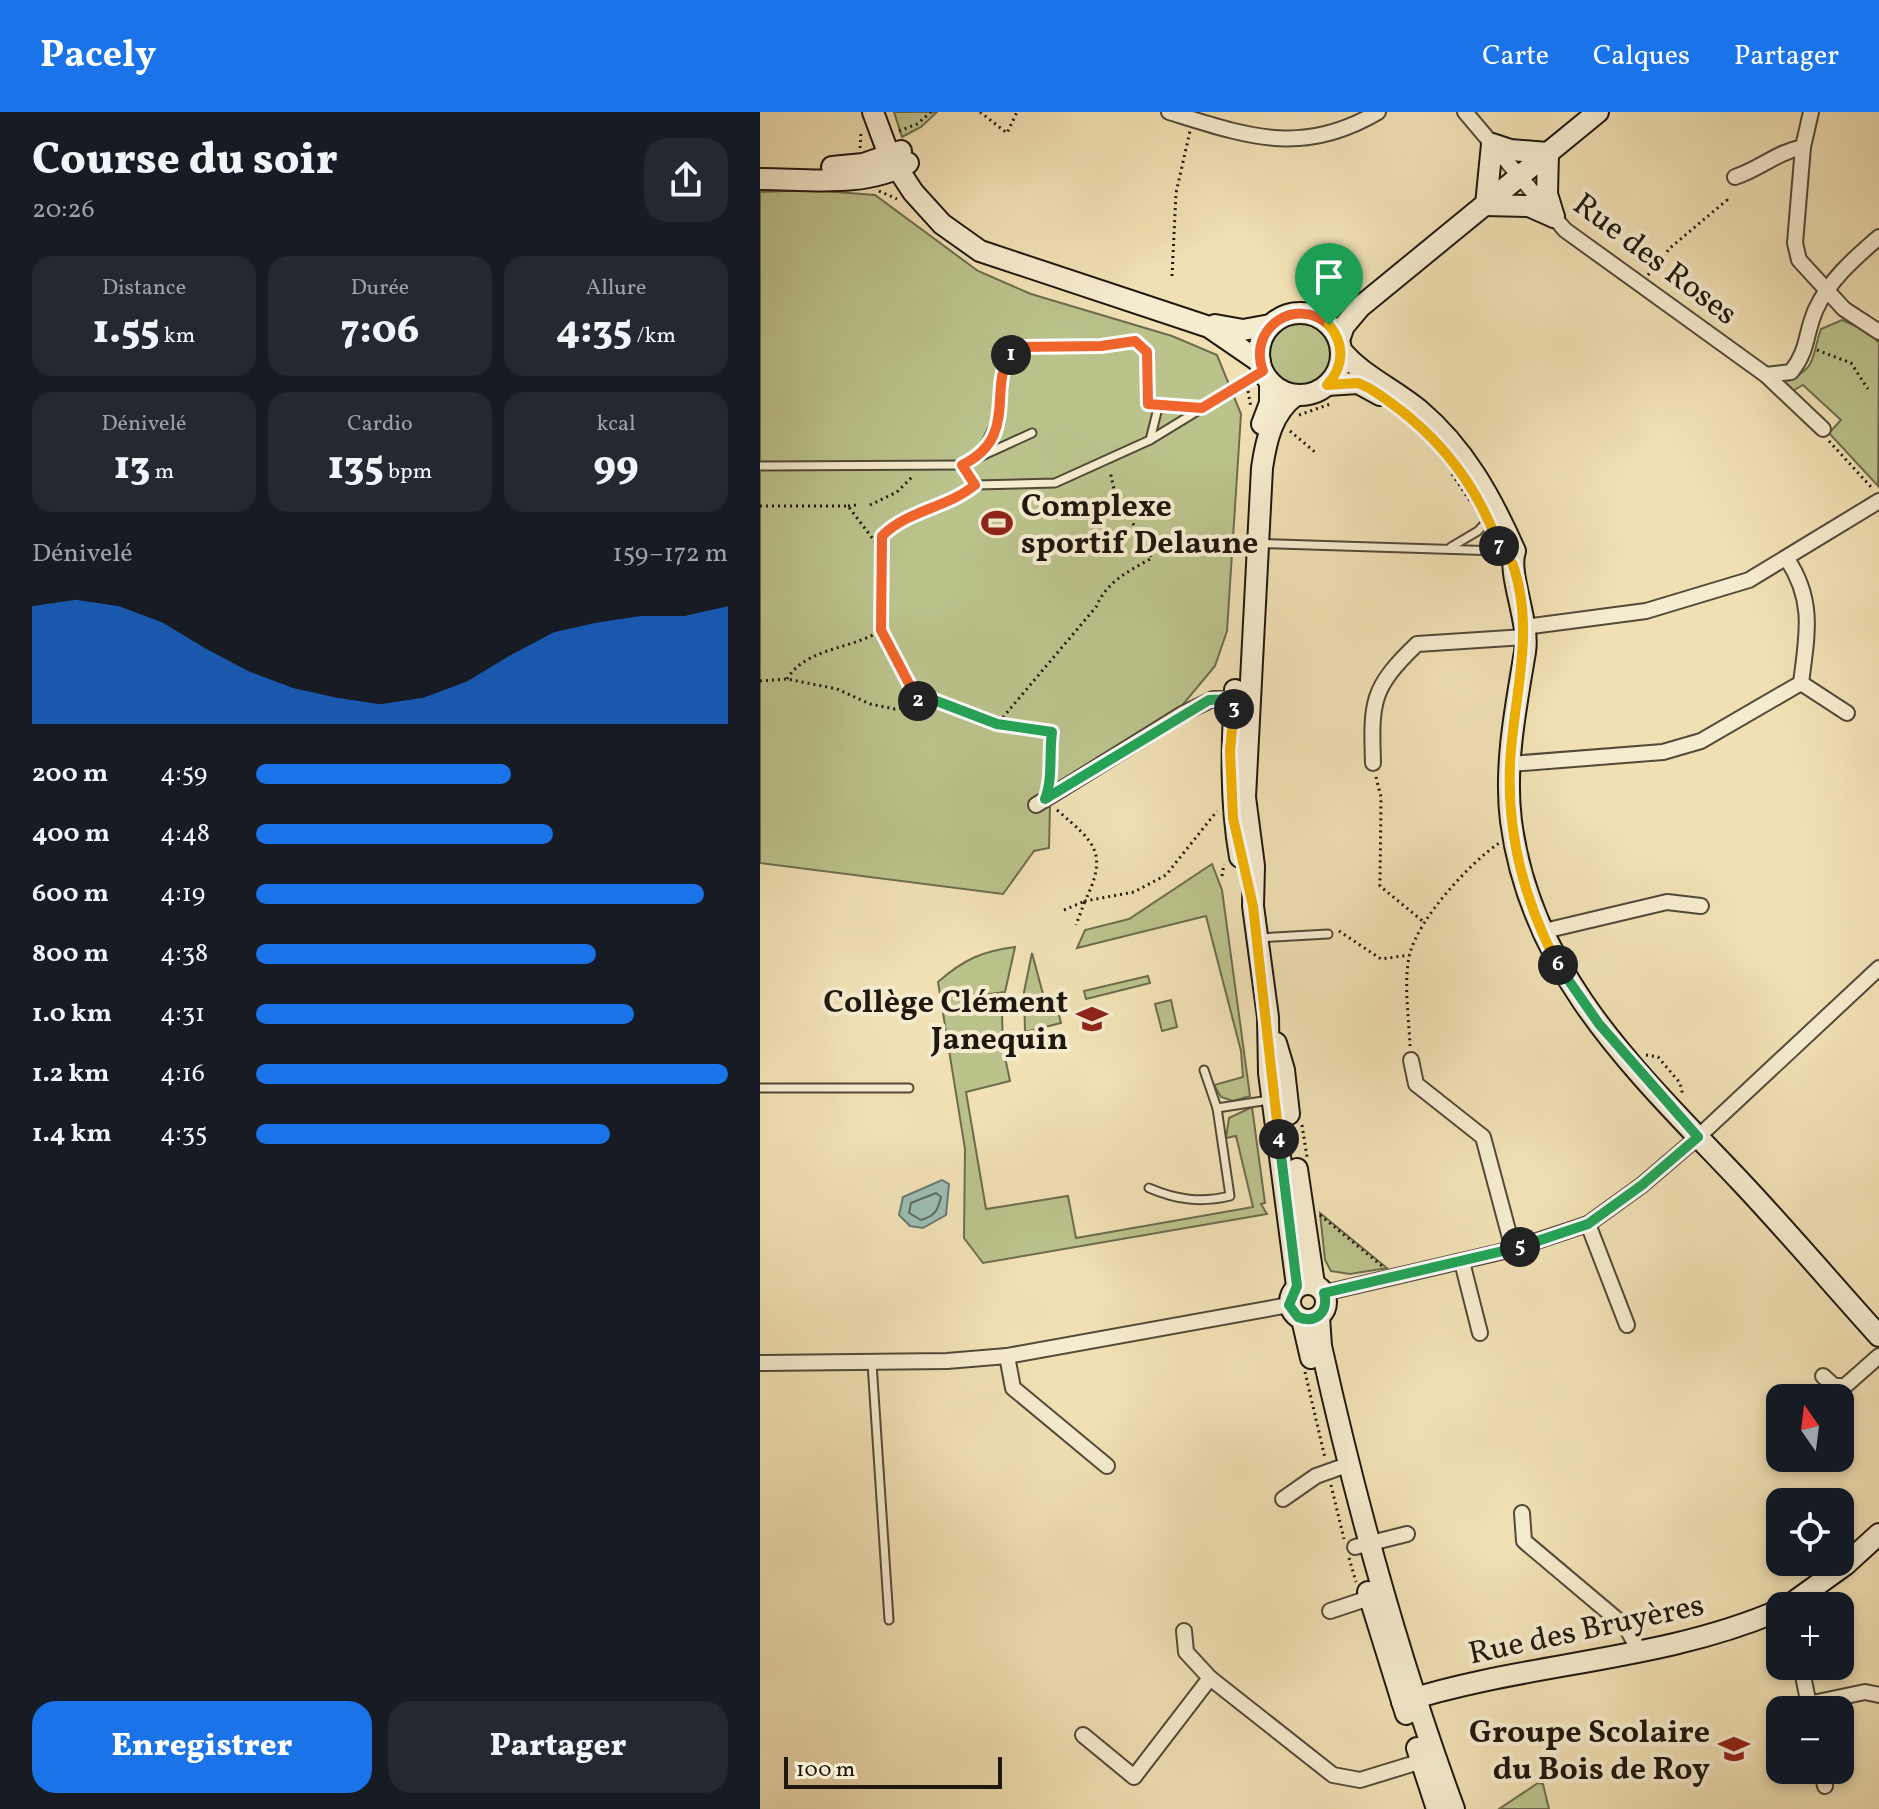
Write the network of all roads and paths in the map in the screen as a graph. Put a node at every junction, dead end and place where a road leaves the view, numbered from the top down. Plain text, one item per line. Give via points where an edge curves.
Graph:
1 (931, 112) edge
2 (980, 112) edge
3 (1017, 112) edge
4 (1169, 112) edge
5 (1378, 112) edge
6 (1465, 112) edge
7 (1598, 112) edge
8 (1811, 112) edge
9 (879, 117) edge
10 (1193, 119) junction
11 (1492, 144) junction
12 (1803, 147) junction
13 (1548, 153) junction
14 (899, 154) junction
15 (850, 165) junction
16 (760, 168) edge
17 (1735, 177) dead end
18 (1519, 178) junction
19 (760, 179) edge
20 (1725, 197) dead end
21 (1486, 205) junction
22 (1554, 217) junction
23 (1879, 237) edge
24 (1648, 275) dead end
25 (1172, 276) dead end
26 (1826, 291) junction
27 (1360, 307) junction
28 (1314, 315) junction
29 (1270, 325) junction
30 (1209, 327) junction
31 (1879, 332) edge
32 (1340, 345) junction
33 (1806, 345) junction
34 (1264, 372) junction
35 (1766, 375) junction
36 (1868, 389) dead end
37 (1333, 392) junction
38 (1296, 395) junction
39 (1159, 404) junction
40 (1202, 408) junction
41 (1032, 433) dead end
42 (1824, 433) joint
43 (1150, 440) junction
44 (1316, 453) dead end
45 (979, 457) junction
46 (1107, 460) junction
47 (925, 464) junction
48 (962, 465) junction
49 (760, 466) edge
50 (975, 485) junction
51 (1877, 496) edge
52 (857, 505) dead end
53 (870, 505) dead end
54 (760, 506) edge
55 (848, 506) junction
56 (1489, 519) junction
57 (1250, 543) junction
58 (881, 548) junction
59 (1449, 548) junction
60 (1506, 556) junction
61 (1787, 559) junction
62 (881, 630) junction
63 (1525, 637) junction
64 (787, 679) junction
65 (760, 681) edge
66 (1801, 683) junction
67 (1241, 699) junction
68 (917, 701) junction
69 (1847, 713) dead end
70 (997, 724) junction
71 (1373, 763) joint
72 (1517, 764) junction
73 (1040, 802) junction
74 (1212, 815) dead end
75 (1502, 842) dead end
76 (1085, 901) junction
77 (1701, 906) dead end
78 (1064, 910) dead end
79 (1425, 923) junction
80 (1076, 925) dead end
81 (1546, 930) junction
82 (1328, 934) joint
83 (1258, 938) junction
84 (1409, 955) junction
85 (1879, 968) edge
86 (1640, 1055) junction
87 (1411, 1060) joint
88 (1204, 1070) dead end
89 (760, 1088) edge
90 (909, 1088) dead end
91 (1281, 1098) junction
92 (1685, 1104) junction
93 (1217, 1108) junction
94 (1301, 1120) dead end
95 (1703, 1132) junction
96 (1309, 1165) dead end
97 (1149, 1188) dead end
98 (1317, 1224) dead end
99 (1588, 1224) junction
100 (1513, 1249) junction
101 (1462, 1262) junction
102 (1387, 1270) dead end
103 (1308, 1301) junction
104 (1879, 1318) edge
105 (1627, 1325) dead end
106 (1480, 1333) dead end
107 (1879, 1336) edge
108 (1007, 1356) junction
109 (1879, 1356) edge
110 (760, 1363) edge
111 (872, 1363) junction
112 (1823, 1376) dead end
113 (1107, 1466) dead end
114 (1341, 1467) junction
115 (1283, 1499) dead end
116 (1522, 1513) dead end
117 (1407, 1534) dead end
118 (1879, 1534) edge
119 (1361, 1545) junction
120 (1807, 1592) edge
121 (1376, 1595) junction
122 (1330, 1611) dead end
123 (1766, 1615) edge
124 (889, 1620) dead end
125 (1184, 1631) dead end
126 (1640, 1652) junction
127 (1210, 1678) junction
128 (1879, 1695) edge
129 (1850, 1696) edge
130 (1408, 1700) junction
131 (1083, 1735) dead end
132 (1422, 1761) junction
133 (1437, 1809) edge
134 (1454, 1809) edge

1 - 14 path
2 - 3 path via 1007,133
4 - 10 street
5 - 10 street via 1342,131 1287,140 1244,136
6 - 11 street, Rue des Roses
7 - 13 street
8 - 12 street
9 - 14 street
9 - 15 street via 868,150
10 - 25 path via 1176,193
11 - 13 street
11 - 18 street, Rue des Roses
11 - 21 street
12 - 17 street
12 - 26 street via 1795,243 1799,260
13 - 18 street
13 - 22 street via 1547,194
14 - 15 street
14 - 19 street via 866,178
14 - 30 street via 942,224 980,251
15 - 16 street
18 - 21 street
18 - 22 street, Rue des Roses
20 - 24 path
21 - 22 street via 1529,206
21 - 27 street
22 - 35 street, Rue des Roses
23 - 26 street
26 - 31 street
26 - 33 street
27 - 28 street via 1333,316
27 - 32 street via 1344,326
28 - 29 street via 1291,314
28 - 32 street via 1329,325
29 - 30 street via 1243,330
29 - 34 street via 1260,342
30 - 34 street
32 - 37 street
32 - 60 street via 1351,362 1451,441 1498,514 1515,551
33 - 35 street via 1806,355 1791,372
33 - 36 path via 1851,363
34 - 38 street
34 - 40 lane
34 - 57 street via 1270,403 1250,461
35 - 42 street, Rue des Roses
37 - 38 street
37 - 44 path via 1287,429
37 - 56 street via 1358,383 1430,433 1474,490
38 - 57 street via 1278,414 1265,442
39 - 40 lane
39 - 43 lane
39 - 45 lane via 1148,404 1147,352 1139,343 1021,347 1005,364 1001,412
40 - 43 lane
41 - 45 lane
42 - 51 path
43 - 46 lane
45 - 48 lane
46 - 50 lane via 1055,483
46 - 70 path via 1114,489 1152,558 1115,579
47 - 48 lane
47 - 49 lane
47 - 53 path via 897,492
48 - 50 lane
50 - 58 path via 959,498 893,525 882,536
51 - 61 street
52 - 55 path
54 - 55 path
55 - 58 path
56 - 59 lane
56 - 60 street
57 - 59 lane
57 - 67 street
58 - 62 path
59 - 60 lane
60 - 63 street
61 - 63 street via 1749,580 1670,605
61 - 66 street via 1808,604
62 - 64 path via 865,641 805,658
62 - 68 path
63 - 71 street via 1417,644 1378,690 1371,710
63 - 72 street
64 - 65 path
64 - 68 path via 895,709
66 - 69 street
66 - 72 street via 1701,741 1663,752
67 - 73 street via 1209,700
67 - 83 street
68 - 70 path via 934,700
70 - 73 path via 1052,732 1050,788
71 - 79 path via 1381,797 1380,886
72 - 81 street via 1511,818 1517,858
73 - 76 path via 1089,838 1098,854 1098,874
74 - 76 path via 1166,875 1134,892
75 - 79 path via 1481,856
76 - 78 path
76 - 80 path
77 - 81 street via 1667,902
79 - 84 path
81 - 86 street
81 - 95 street via 1567,980 1599,1024
82 - 83 lane
82 - 84 path via 1341,930 1381,959
83 - 91 street via 1268,1017 1284,1070
84 - 87 path
85 - 95 street
86 - 92 street
86 - 92 path via 1658,1057 1680,1083
87 - 100 street via 1416,1084 1483,1137
88 - 93 lane
89 - 90 lane
91 - 93 lane
91 - 103 street
92 - 95 street
93 - 97 lane via 1230,1196 1207,1201
94 - 96 path
95 - 99 street
95 - 104 street
95 - 107 street
98 - 102 path via 1317,1212
99 - 100 street
99 - 105 street
100 - 101 street
101 - 103 street
101 - 106 street
103 - 108 street
103 - 114 street
108 - 111 street
108 - 113 street via 1013,1388
109 - 112 street via 1845,1386 1834,1386
110 - 111 street
111 - 124 lane
114 - 115 street via 1316,1476
114 - 119 street
116 - 126 street via 1524,1541 1626,1627
117 - 119 street
118 - 120 street
119 - 121 street
121 - 122 street
121 - 130 street
123 - 126 street, Rue des Bruyères
125 - 127 street via 1186,1652
126 - 130 street, Rue des Bruyères via 1458,1685
127 - 131 street via 1134,1777
127 - 132 street via 1333,1775 1360,1780
128 - 129 street
130 - 132 street
130 - 134 street
132 - 133 street

